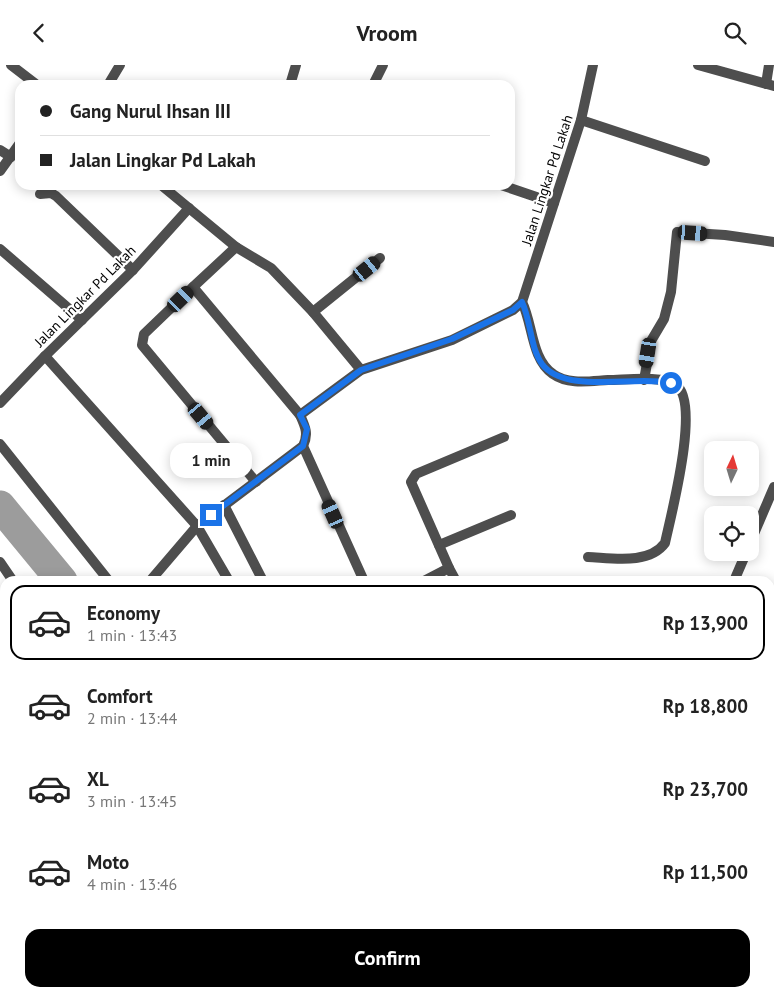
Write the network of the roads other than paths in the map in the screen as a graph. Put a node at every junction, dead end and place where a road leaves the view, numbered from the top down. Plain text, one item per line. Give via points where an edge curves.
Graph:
1 (11, 65) edge
2 (120, 65) edge
3 (296, 65) edge
4 (383, 65) edge
5 (593, 65) edge
6 (698, 65) edge
7 (769, 65) edge
8 (30, 80) edge
9 (111, 80) edge
10 (292, 80) edge
11 (376, 80) edge
12 (770, 85) edge
13 (581, 120) junction
14 (0, 150) edge
15 (15, 150) edge
16 (10, 157) junction
17 (705, 161) dead end
18 (0, 171) edge
19 (167, 190) edge
20 (515, 190) edge
21 (40, 194) dead end
22 (554, 203) junction
23 (189, 209) junction
24 (774, 242) edge
25 (236, 247) junction
26 (0, 249) edge
27 (380, 258) dead end
28 (134, 270) junction
29 (193, 287) junction
30 (522, 302) junction
31 (313, 312) junction
32 (82, 320) junction
33 (45, 356) junction
34 (361, 370) junction
35 (644, 380) junction
36 (0, 403) edge
37 (300, 415) junction
38 (504, 437) dead end
39 (0, 444) edge
40 (303, 446) junction
41 (256, 481) junction
42 (774, 487) edge
43 (224, 505) junction
44 (511, 515) dead end
45 (759, 522) edge
46 (197, 526) junction
47 (439, 545) junction
48 (588, 557) dead end
49 (743, 561) edge
50 (449, 568) junction
51 (105, 576) edge
52 (154, 576) edge
53 (226, 576) edge
54 (260, 576) edge
55 (362, 576) edge
56 (434, 576) edge
57 (453, 576) edge
58 (736, 576) edge

1 - 8 street
2 - 9 street
3 - 10 street
4 - 11 street
5 - 13 street, Jalan Lingkar Pd Lakah
6 - 12 street
7 - 12 street
13 - 17 street
13 - 22 street, Jalan Lingkar Pd Lakah
14 - 16 street
15 - 16 street
16 - 18 street
19 - 23 street
20 - 22 street
21 - 28 street via 56,196
22 - 30 street, Jalan Lingkar Pd Lakah
23 - 25 street
23 - 28 street, Jalan Lingkar Pd Lakah
24 - 35 street via 677,232 672,292 664,319 651,341
25 - 29 street
25 - 31 street via 271,268
26 - 32 street
27 - 31 street
28 - 32 street, Jalan Lingkar Pd Lakah
29 - 37 street
29 - 41 street via 144,334 142,345
30 - 34 street via 513,310 452,339
30 - 35 street via 542,363 552,374 574,381
31 - 34 street
32 - 33 street, Jalan Lingkar Pd Lakah
33 - 36 street, Jalan Lingkar Pd Lakah
33 - 46 street
34 - 37 street
35 - 48 street via 677,386 684,395 686,410 686,437 665,543 654,554 636,558
37 - 40 street via 307,429
38 - 47 street via 413,478 412,487
39 - 51 street
40 - 41 street
40 - 55 street
41 - 43 street
42 - 45 street
43 - 46 street
43 - 54 street
44 - 47 street
46 - 52 street
46 - 53 street
47 - 50 street
49 - 58 street
50 - 56 street
50 - 57 street

